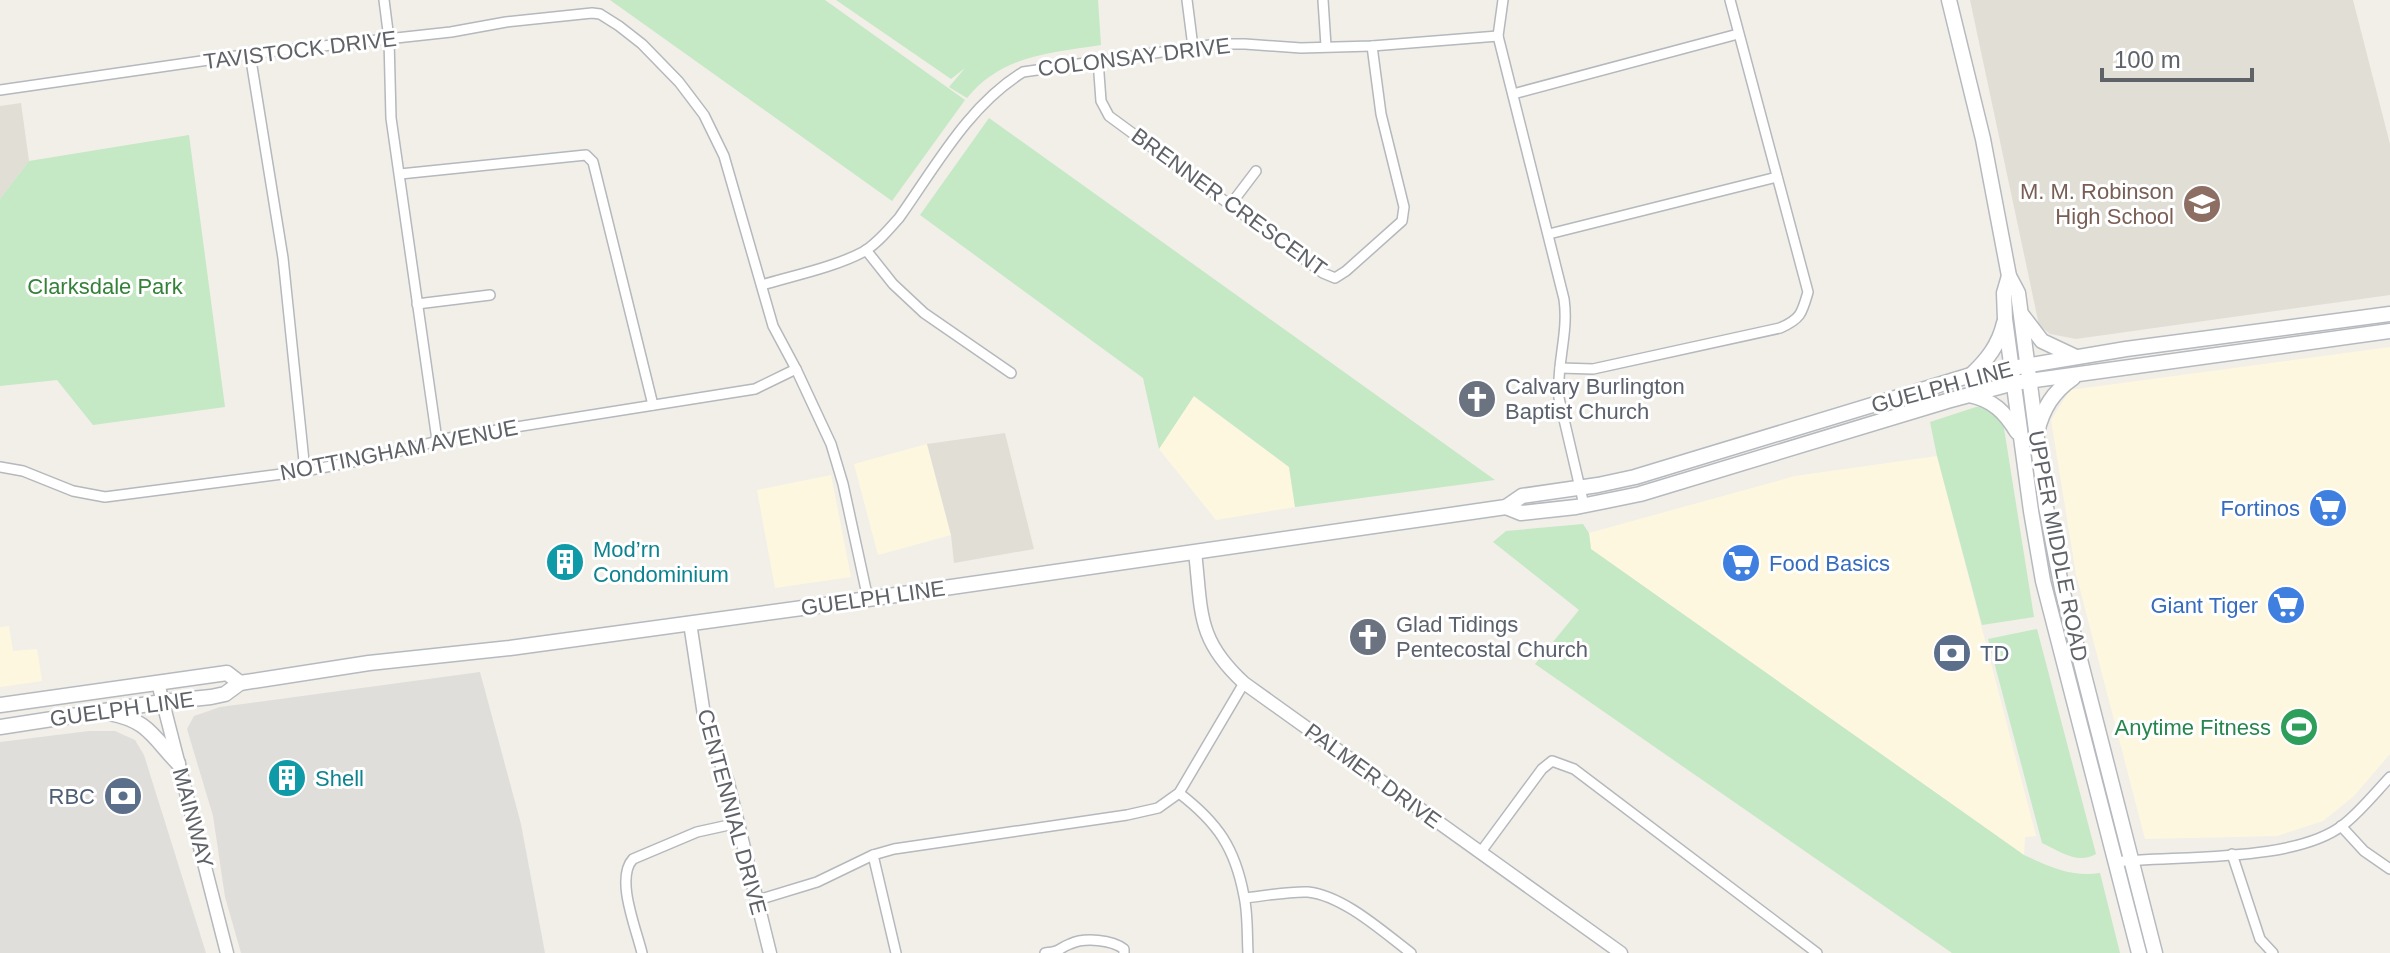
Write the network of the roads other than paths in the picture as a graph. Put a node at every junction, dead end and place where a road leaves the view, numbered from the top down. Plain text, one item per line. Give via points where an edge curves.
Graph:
1 (384, 0) edge
2 (1187, 0) edge
3 (1323, 0) edge
4 (1503, 0) edge
5 (1730, 0) edge
6 (1949, 0) edge
7 (1738, 34) junction
8 (1498, 36) junction
9 (389, 39) junction
10 (1326, 46) junction
11 (1372, 46) junction
12 (1193, 47) junction
13 (250, 54) junction
14 (1098, 60) junction
15 (0, 90) edge
16 (1513, 94) junction
17 (1256, 171) dead end
18 (400, 174) junction
19 (1777, 177) junction
20 (1231, 204) junction
21 (1549, 234) junction
22 (866, 250) junction
23 (2009, 276) junction
24 (762, 285) junction
25 (490, 295) dead end
26 (417, 304) junction
27 (2021, 312) junction
28 (2390, 314) edge
29 (2005, 319) junction
30 (2390, 331) edge
31 (2077, 358) junction
32 (2019, 366) junction
33 (1560, 368) junction
34 (796, 369) junction
35 (1011, 373) dead end
36 (1971, 375) junction
37 (2077, 375) junction
38 (2021, 382) junction
39 (1969, 395) junction
40 (653, 405) junction
41 (1782, 432) junction
42 (2029, 438) junction
43 (437, 440) junction
44 (1761, 458) junction
45 (0, 467) edge
46 (305, 471) junction
47 (1582, 487) junction
48 (1584, 505) junction
49 (1506, 507) junction
50 (1195, 552) junction
51 (868, 599) junction
52 (690, 623) junction
53 (158, 683) junction
54 (240, 683) junction
55 (1244, 683) junction
56 (162, 702) junction
57 (0, 705) edge
58 (92, 713) junction
59 (0, 727) edge
60 (178, 763) junction
61 (2390, 777) edge
62 (1179, 793) junction
63 (738, 823) junction
64 (2341, 826) junction
65 (1480, 853) junction
66 (2232, 854) junction
67 (873, 855) junction
68 (2132, 860) junction
69 (2115, 862) junction
70 (2390, 869) edge
71 (1245, 898) junction
72 (758, 900) junction
73 (1060, 952) edge
74 (227, 953) edge
75 (642, 953) edge
76 (770, 953) edge
77 (896, 953) edge
78 (1045, 953) edge
79 (1124, 953) edge
80 (1248, 953) edge
81 (1411, 953) edge
82 (1621, 953) edge
83 (1817, 953) edge
84 (2139, 953) edge
85 (2155, 953) edge
86 (2273, 953) edge

1 - 9 street
2 - 12 street
3 - 10 street
4 - 8 street
5 - 7 street
6 - 23 main road, UPPER MIDDLE ROAD
7 - 16 street
7 - 19 street
8 - 11 street, COLONSAY DRIVE
8 - 16 street
9 - 13 street, TAVISTOCK DRIVE
9 - 18 street via 391,118
9 - 24 street, TAVISTOCK DRIVE via 600,14 642,44 704,115 724,156
10 - 11 street, COLONSAY DRIVE
10 - 12 street, COLONSAY DRIVE
11 - 20 street, BRENNER CRESCENT via 1381,114 1404,207 1402,221 1335,278
12 - 14 street, COLONSAY DRIVE
13 - 15 street, TAVISTOCK DRIVE
13 - 46 street via 283,258
14 - 20 street, BRENNER CRESCENT via 1101,101 1109,116
14 - 22 street, COLONSAY DRIVE via 1023,72 1001,86 978,108 899,218
16 - 21 street
17 - 20 street
18 - 26 street
18 - 40 street via 586,155 593,162
19 - 21 street
19 - 33 street via 1808,292 1796,322 1593,369
21 - 33 street via 1566,314
22 - 24 street, COLONSAY DRIVE
22 - 35 street via 924,313
23 - 27 main road, UPPER MIDDLE ROAD
23 - 29 main road, UPPER MIDDLE ROAD
24 - 34 street via 773,326
25 - 26 street
26 - 43 street
27 - 31 main road via 2042,341
27 - 32 main road, UPPER MIDDLE ROAD
28 - 31 main road, GUELPH LINE
29 - 32 main road, UPPER MIDDLE ROAD
29 - 36 main road via 1994,348
30 - 37 main road, GUELPH LINE
31 - 32 main road, GUELPH LINE
32 - 36 main road, GUELPH LINE
32 - 38 main road, UPPER MIDDLE ROAD
33 - 47 street via 1559,398
34 - 40 street, NOTTINGHAM AVENUE via 755,389
34 - 51 street via 831,444
36 - 41 main road, GUELPH LINE
37 - 38 main road, GUELPH LINE
37 - 42 main road via 2049,400
38 - 39 main road, GUELPH LINE
38 - 42 main road, UPPER MIDDLE ROAD
39 - 42 main road via 2001,409
39 - 44 main road, GUELPH LINE
40 - 43 street, NOTTINGHAM AVENUE
41 - 44 main road
41 - 47 main road, GUELPH LINE via 1635,477
42 - 68 main road, UPPER MIDDLE ROAD via 2067,614
42 - 69 main road, UPPER MIDDLE ROAD via 2031,511 2043,581
43 - 46 street, NOTTINGHAM AVENUE
44 - 48 main road, GUELPH LINE
45 - 46 street, NOTTINGHAM AVENUE via 105,497
47 - 48 street
47 - 49 main road, GUELPH LINE via 1522,496
48 - 49 main road, GUELPH LINE via 1521,513
49 - 50 main road, GUELPH LINE
50 - 51 main road, GUELPH LINE
50 - 55 street, PALMER DRIVE via 1208,640
51 - 52 main road, GUELPH LINE
52 - 54 main road, GUELPH LINE
52 - 63 street, CENTENNIAL DRIVE via 704,715
53 - 54 main road, GUELPH LINE via 227,673
53 - 56 street, MAINWAY
53 - 57 main road, GUELPH LINE
54 - 56 main road, GUELPH LINE via 225,694
55 - 62 street
55 - 65 street, PALMER DRIVE
56 - 58 main road, GUELPH LINE
56 - 60 street, MAINWAY
58 - 59 main road, GUELPH LINE
58 - 60 main road via 119,715 146,727
60 - 74 street, MAINWAY
61 - 64 street
62 - 67 street via 1158,808 1127,815
62 - 71 street via 1214,823 1235,859
63 - 72 street, CENTENNIAL DRIVE
63 - 75 street via 697,832 626,866 624,881
64 - 66 street via 2308,843
64 - 70 street
65 - 82 street, PALMER DRIVE
65 - 83 street via 1542,769 1552,761 1561,763
66 - 68 street
66 - 86 street via 2260,939
67 - 72 street via 817,882
67 - 77 street
68 - 69 street
68 - 85 main road, UPPER MIDDLE ROAD
69 - 84 main road, UPPER MIDDLE ROAD
71 - 80 street
71 - 81 street via 1306,892 1327,896
72 - 76 street, CENTENNIAL DRIVE
73 - 78 street
73 - 79 street via 1071,943 1103,941

